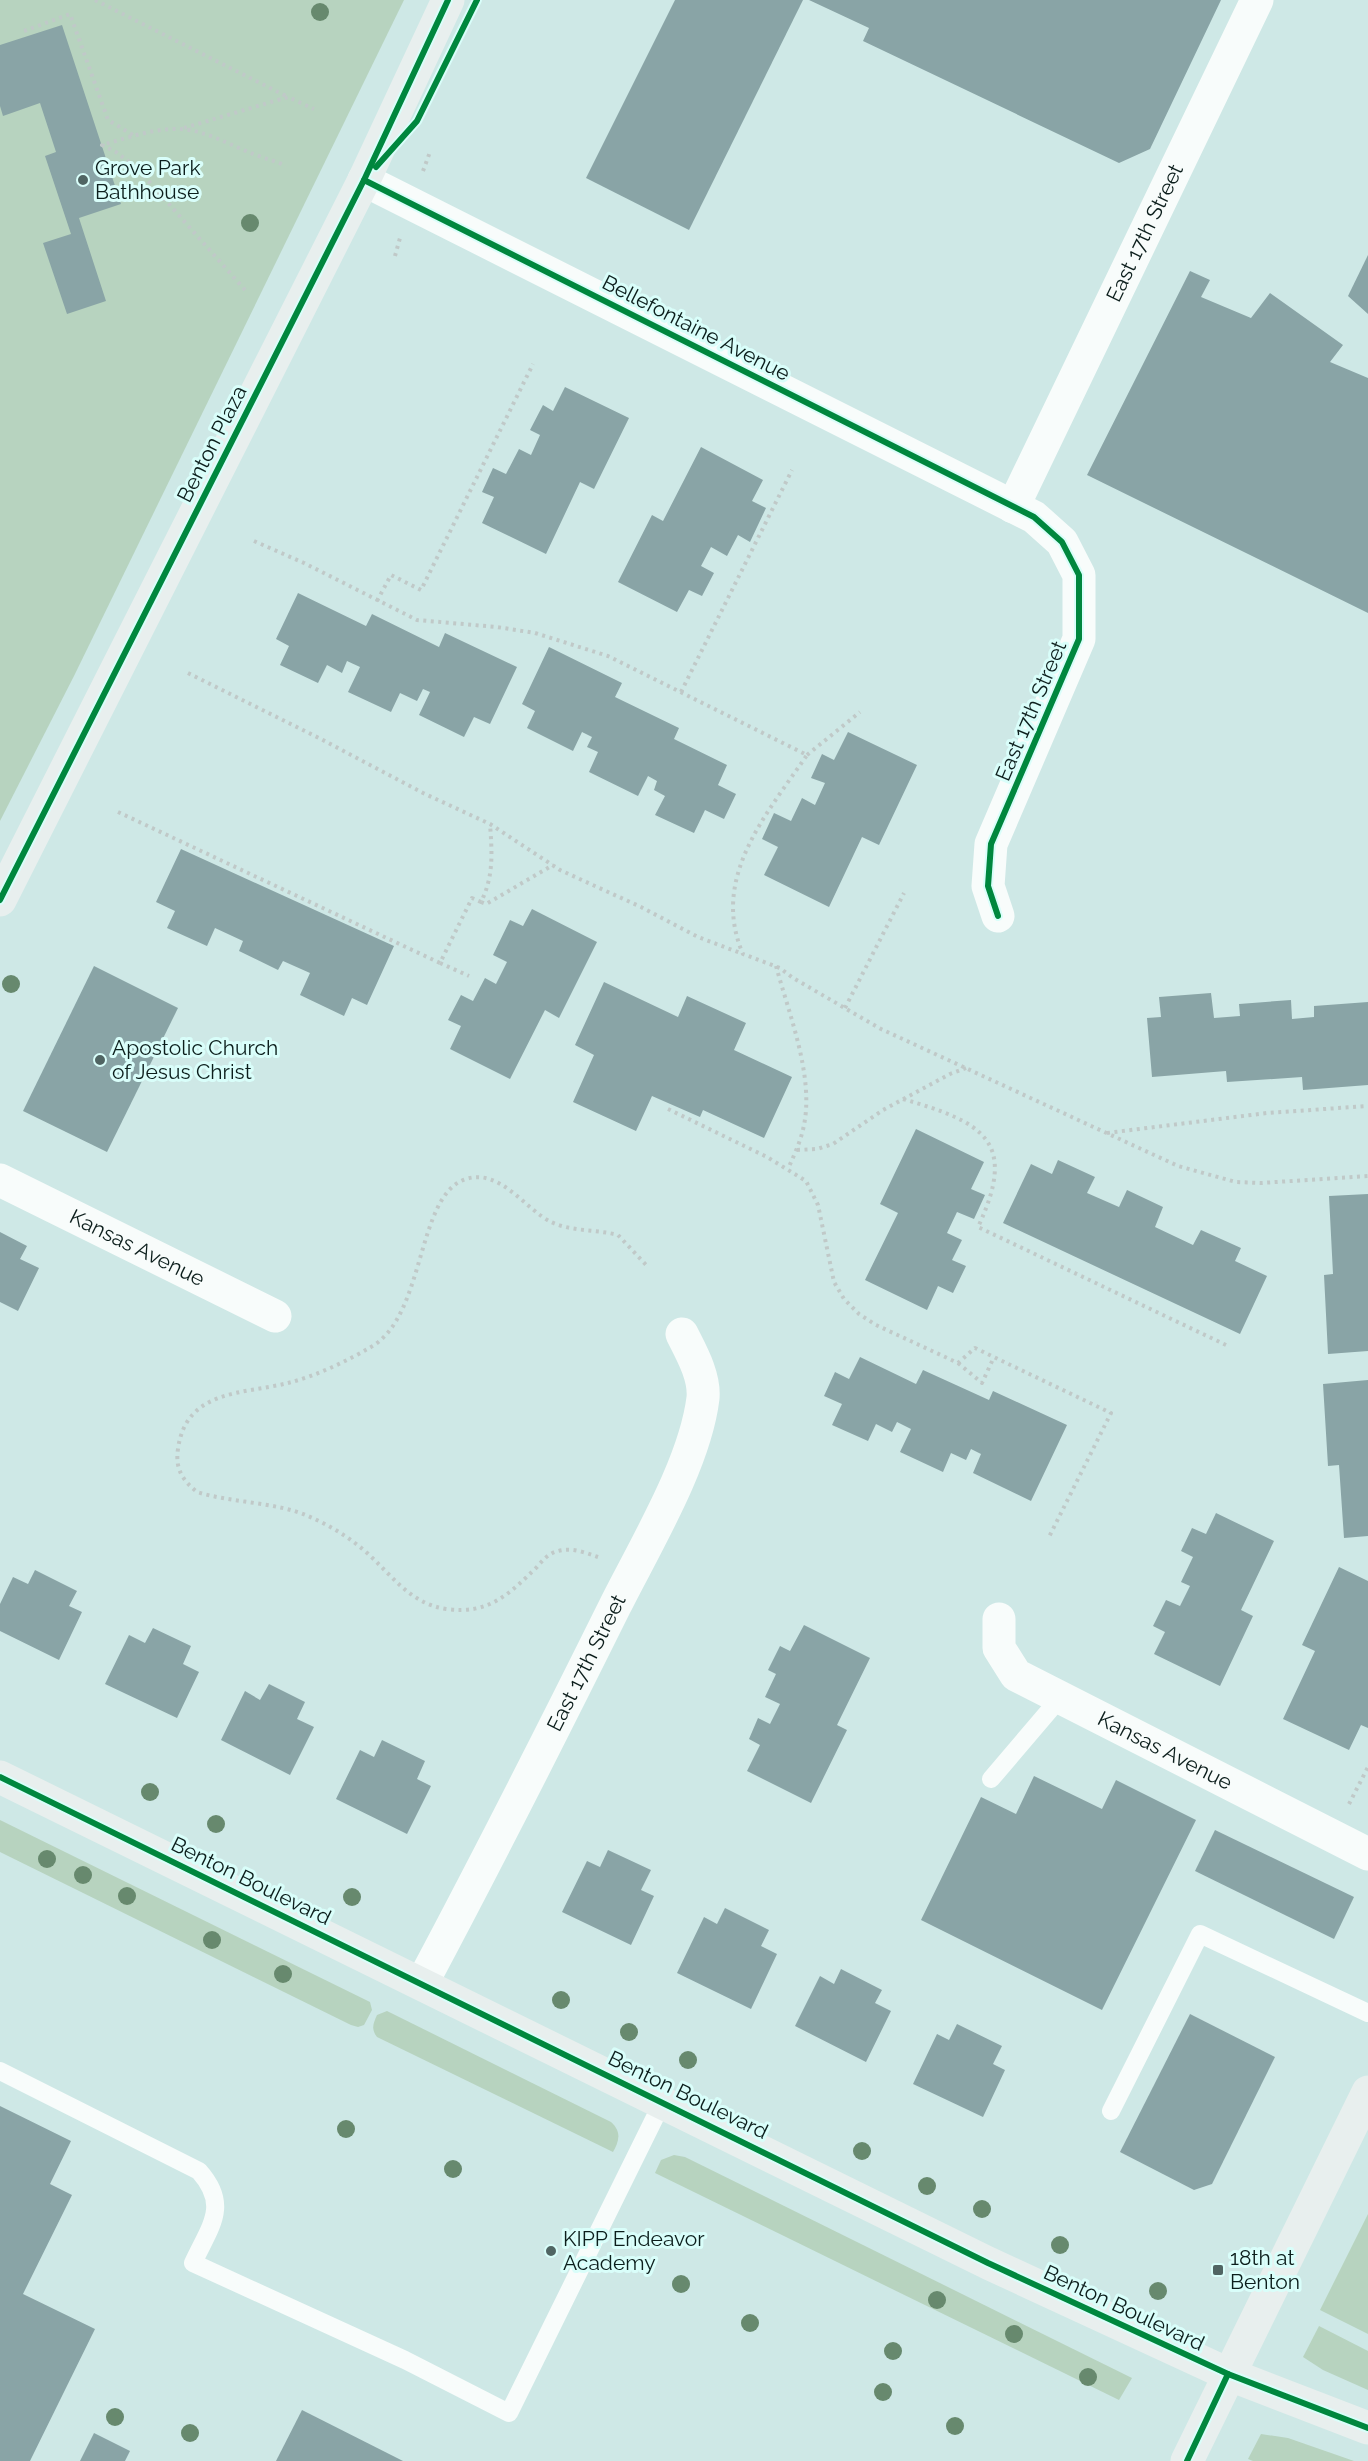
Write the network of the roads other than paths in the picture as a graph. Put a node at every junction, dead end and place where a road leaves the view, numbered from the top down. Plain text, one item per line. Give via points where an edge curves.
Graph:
1 (448, 0) edge
2 (1257, 0) edge
3 (364, 180) junction
4 (1013, 507) junction
5 (0, 900) edge
6 (998, 916) dead end
7 (0, 1180) edge
8 (275, 1316) dead end
9 (682, 1334) dead end
10 (999, 1620) dead end
11 (1060, 1698) junction
12 (0, 1777) edge
13 (991, 1779) dead end
14 (1368, 1854) edge
15 (422, 1983) junction
16 (1368, 2013) edge
17 (0, 2071) edge
18 (1368, 2092) edge
19 (663, 2101) junction
20 (1111, 2111) dead end
21 (1228, 2374) junction
22 (1368, 2428) edge
23 (1186, 2461) edge

1 - 3 street, Benton Plaza
2 - 4 street, East 17th Street
3 - 4 street, Bellefontaine Avenue
3 - 5 street, Benton Plaza
4 - 6 street, East 17th Street via 1034,517 1062,542 1079,574 1079,639 991,844 988,886
7 - 8 street, Kansas Avenue
9 - 15 street, East 17th Street via 697,1364 703,1395 693,1444 545,1746
10 - 11 street, Kansas Avenue via 999,1648 1016,1675
11 - 13 lane
11 - 14 street, Kansas Avenue
12 - 15 street, Benton Boulevard
15 - 19 street, Benton Boulevard
16 - 20 lane via 1200,1934
17 - 19 lane via 199,2171 216,2197 215,2214 193,2263 405,2360 509,2413
18 - 21 street
19 - 21 street, Benton Boulevard via 988,2263
21 - 22 street, Benton Boulevard
21 - 23 street

